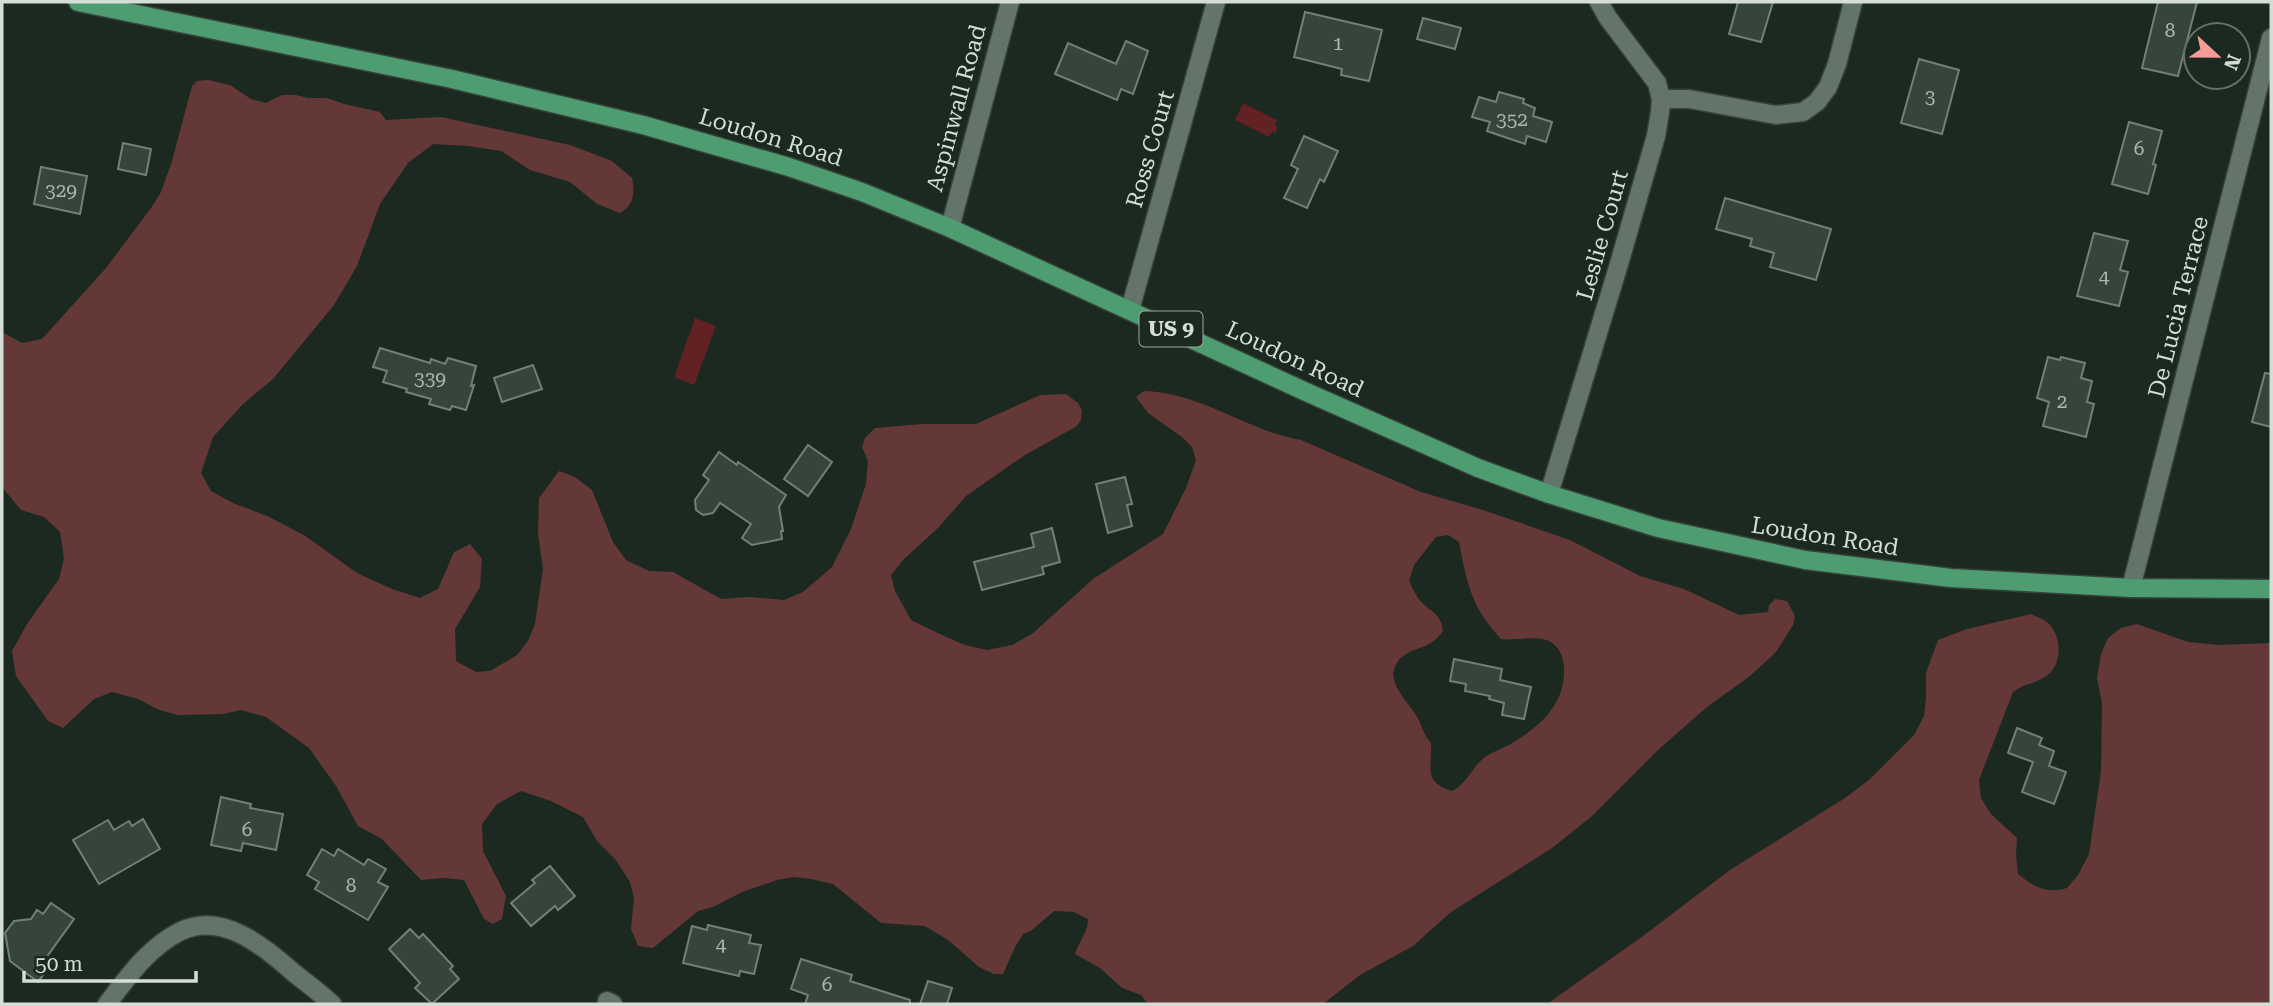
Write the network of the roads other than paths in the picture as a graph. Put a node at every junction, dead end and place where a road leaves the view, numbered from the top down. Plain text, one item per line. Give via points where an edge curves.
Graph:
1 (78, 2) edge
2 (1010, 2) edge
3 (1216, 2) edge
4 (1599, 2) edge
5 (1853, 2) edge
6 (2271, 38) edge
7 (1661, 99) junction
8 (950, 228) junction
9 (1130, 310) junction
10 (1549, 494) junction
11 (2131, 588) junction
12 (2271, 589) edge
13 (107, 1004) edge
14 (331, 1004) edge

1 - 8 main road, Loudon Road / US 9 via 452,79 643,125 789,167
2 - 8 street, Aspinwall Road
3 - 9 street, Ross Court
4 - 7 street via 1655,79
5 - 7 street via 1828,87 1802,112 1776,115 1689,99
6 - 11 street, De Lucia Terrace
7 - 10 street, Leslie Court via 1659,124 1638,200
8 - 9 main road, Loudon Road / US 9
9 - 10 main road, Loudon Road / US 9 via 1453,457
10 - 11 main road, Loudon Road / US 9 via 1658,528 1805,560 1951,578
11 - 12 main road, Loudon Road / US 9
13 - 14 street via 152,951 177,933 201,926 228,929 256,942

